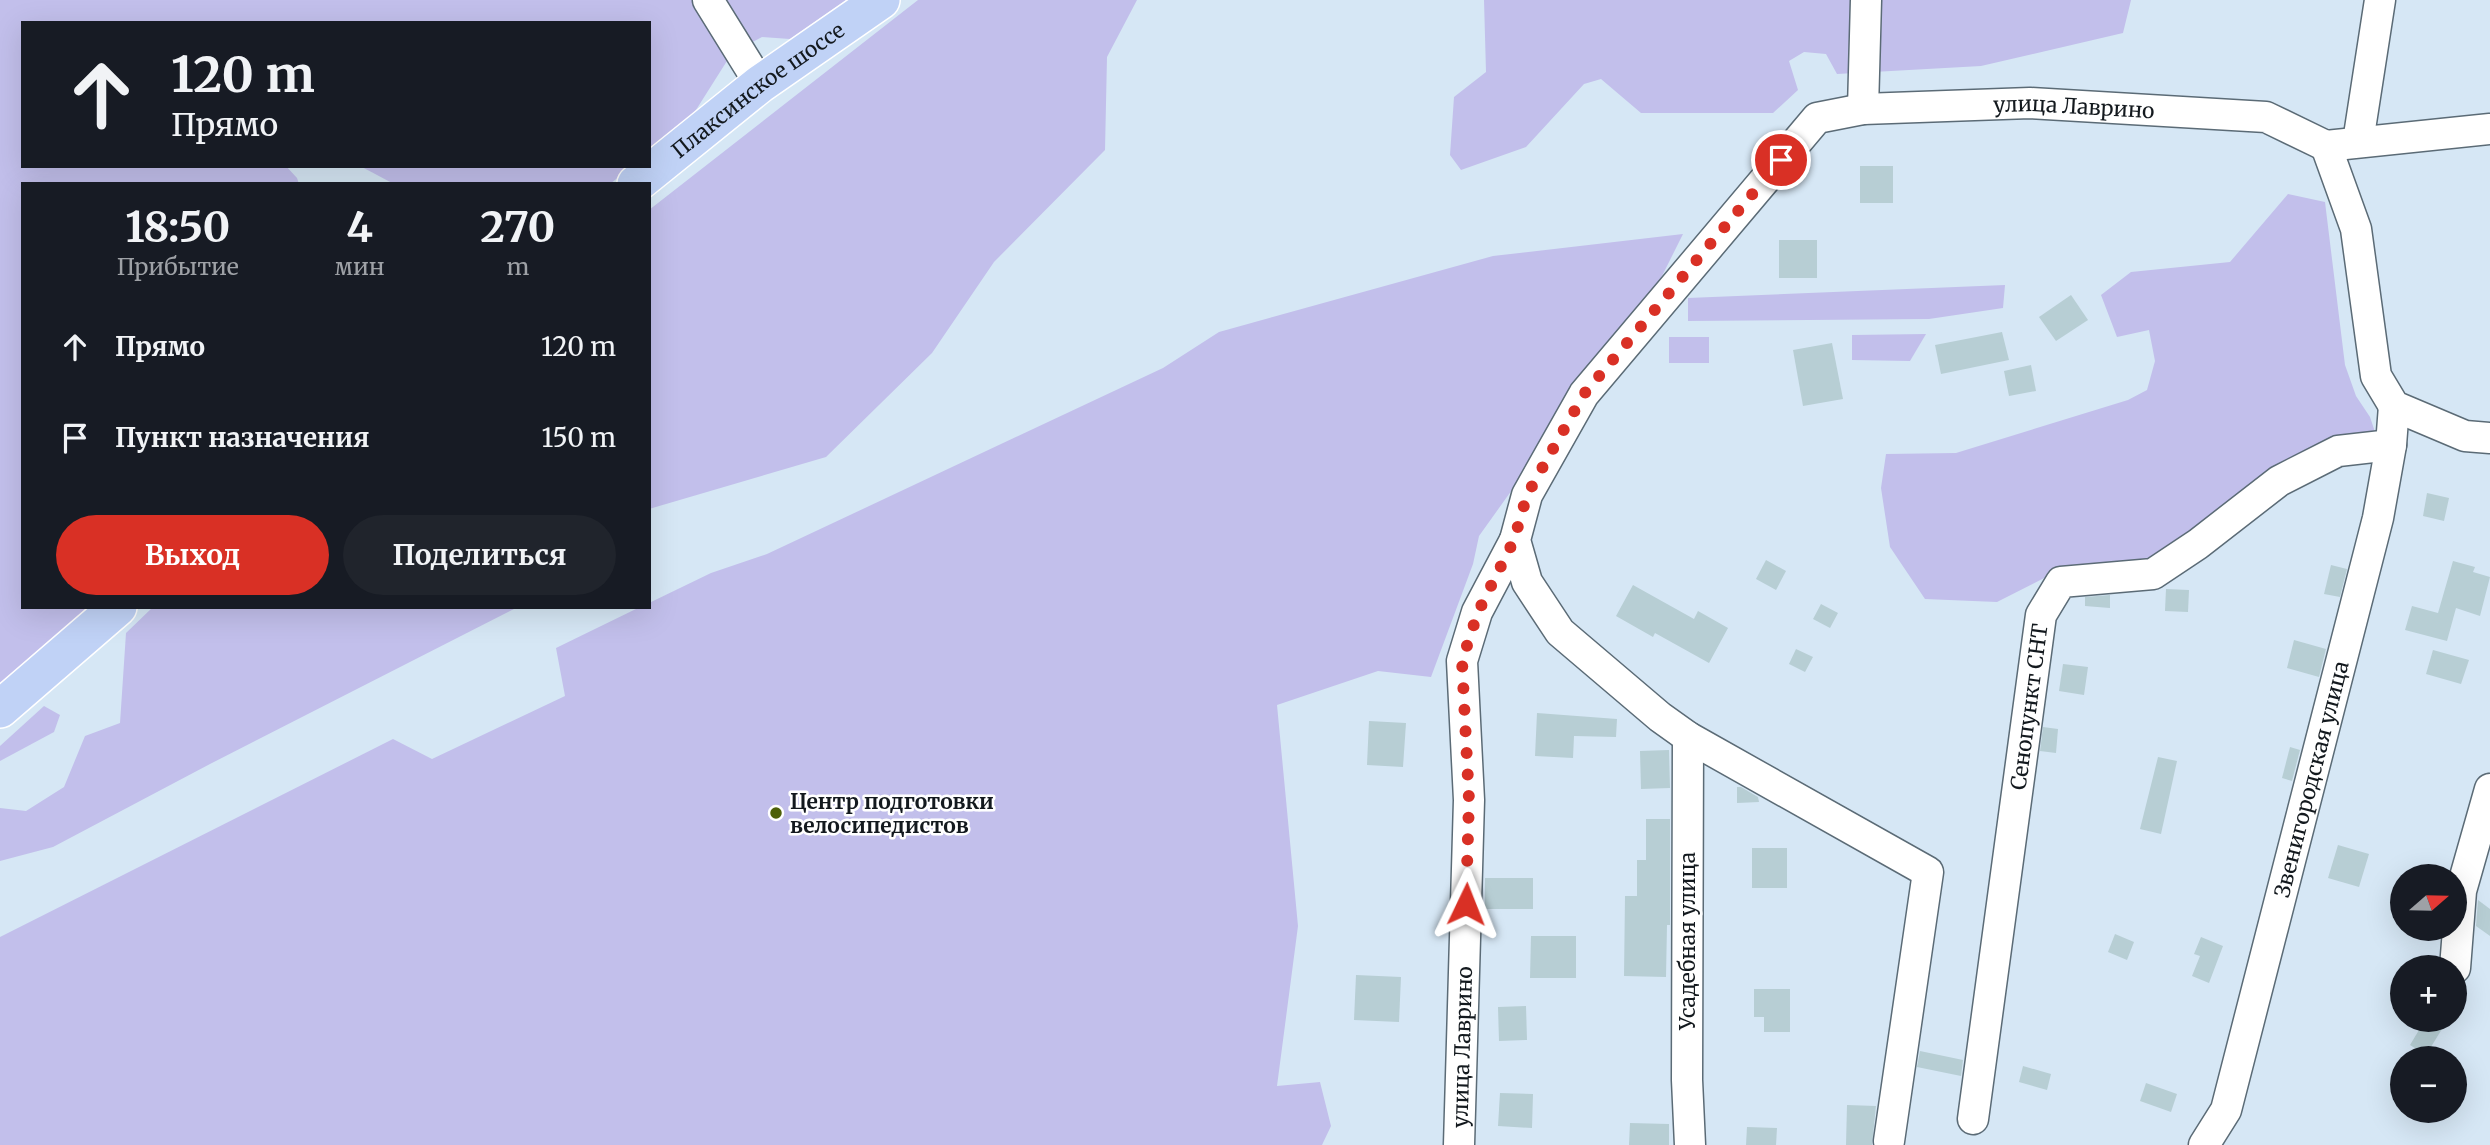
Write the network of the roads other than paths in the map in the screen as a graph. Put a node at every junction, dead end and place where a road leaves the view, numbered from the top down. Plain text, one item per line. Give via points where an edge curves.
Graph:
1 (708, 0) edge
2 (881, 0) edge
3 (1866, 0) edge
4 (2381, 0) edge
5 (760, 84) junction
6 (1863, 109) junction
7 (2490, 129) edge
8 (2358, 142) junction
9 (2326, 146) junction
10 (638, 182) edge
11 (2394, 406) junction
12 (2490, 438) edge
13 (2392, 444) junction
14 (1514, 540) junction
15 (116, 609) edge
16 (0, 709) edge
17 (1688, 737) junction
18 (2490, 789) edge
19 (2456, 955) edge
20 (1973, 1119) dead end
21 (1889, 1141) dead end
22 (1459, 1145) edge
23 (1690, 1145) edge
24 (2204, 1145) edge

1 - 5 street
2 - 5 main road, Плаксинское шоссе
3 - 6 street
4 - 8 street
5 - 10 main road, Плаксинское шоссе
6 - 9 street, улица Лаврино via 2030,103 2266,117
6 - 14 street, улица Лаврино via 1817,118 1584,394 1527,495
7 - 8 street
8 - 9 street
9 - 11 street via 2356,229 2376,376
11 - 12 street via 2465,436
11 - 13 street, Звенигородская улица
13 - 20 street, Сенопункт СНТ via 2338,451 2280,481 2153,574 2061,582 2041,615
13 - 24 street, Звенигородская улица via 2378,519 2226,1110
14 - 17 street via 1527,583 1560,632
14 - 22 street, улица Лаврино via 1478,612 1462,661 1469,800
15 - 16 main road
17 - 21 street via 1928,872
17 - 23 street, Усадебная улица
18 - 19 street via 2461,891

